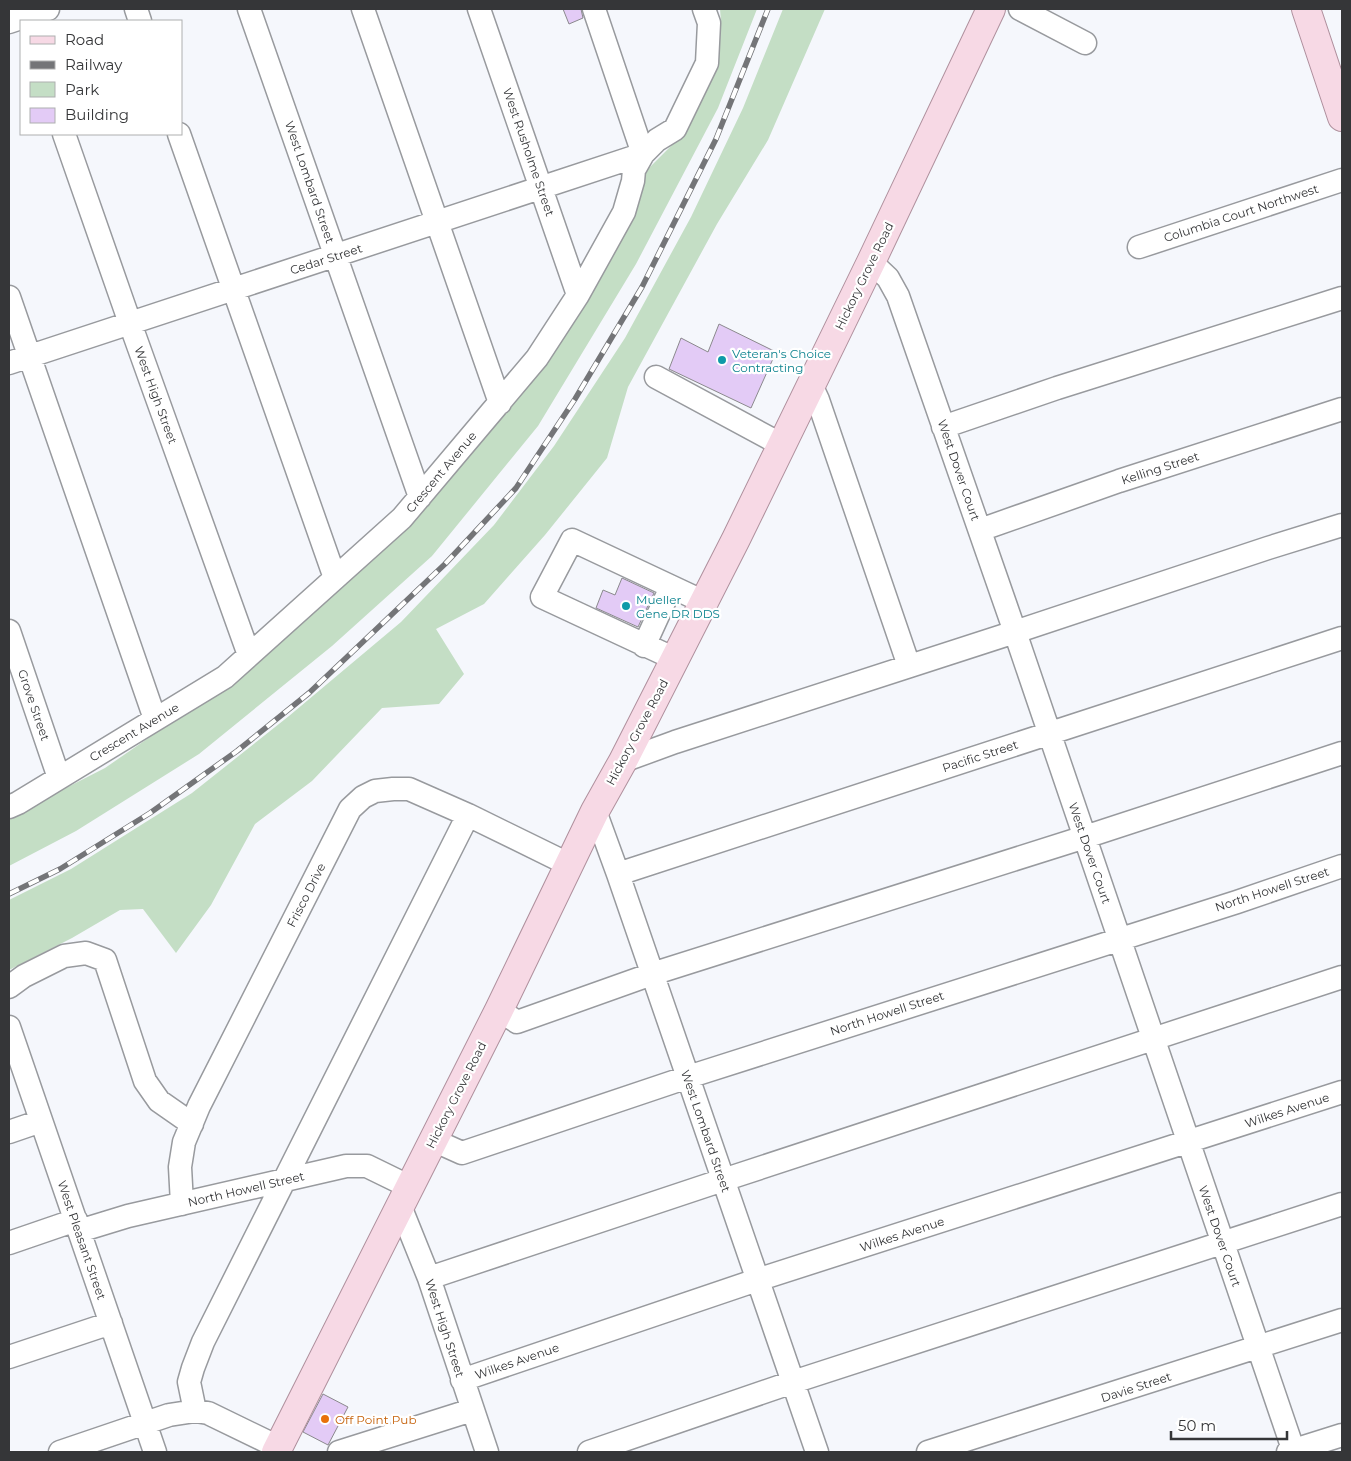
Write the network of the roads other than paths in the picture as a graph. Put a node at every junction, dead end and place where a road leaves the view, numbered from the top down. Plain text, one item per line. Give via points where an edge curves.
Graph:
1 (48, 9) edge
2 (249, 9) edge
3 (363, 9) edge
4 (479, 9) edge
5 (594, 9) edge
6 (704, 9) edge
7 (990, 9) edge
8 (1020, 9) edge
9 (1306, 9) edge
10 (20, 17) edge
11 (1085, 43) dead end
12 (1334, 68) edge
13 (1342, 117) edge
14 (64, 135) edge
15 (179, 135) edge
16 (643, 154) junction
17 (1342, 180) edge
18 (540, 187) junction
19 (437, 221) junction
20 (1139, 246) dead end
21 (335, 256) junction
22 (871, 262) junction
23 (233, 289) junction
24 (578, 295) junction
25 (9, 296) edge
26 (1342, 298) edge
27 (130, 323) junction
28 (30, 356) junction
29 (9, 363) edge
30 (656, 377) dead end
31 (811, 385) junction
32 (500, 403) junction
33 (1342, 409) edge
34 (944, 427) junction
35 (782, 445) junction
36 (420, 497) junction
37 (1342, 525) edge
38 (980, 530) junction
39 (335, 578) junction
40 (671, 587) junction
41 (704, 602) junction
42 (9, 631) edge
43 (1015, 632) junction
44 (1342, 638) edge
45 (644, 646) junction
46 (249, 655) junction
47 (675, 660) junction
48 (909, 666) junction
49 (155, 720) junction
50 (1050, 734) junction
51 (1342, 753) edge
52 (623, 761) junction
53 (59, 778) junction
54 (9, 807) edge
55 (595, 811) junction
56 (468, 815) junction
57 (1085, 837) junction
58 (568, 864) junction
59 (1342, 866) edge
60 (618, 874) junction
61 (1119, 938) junction
62 (652, 974) junction
63 (1342, 977) edge
64 (9, 987) edge
65 (498, 1010) junction
66 (9, 1027) edge
67 (1154, 1040) junction
68 (688, 1076) junction
69 (1342, 1092) edge
70 (41, 1121) junction
71 (192, 1124) junction
72 (9, 1132) edge
73 (433, 1140) junction
74 (1188, 1142) junction
75 (285, 1179) junction
76 (723, 1180) junction
77 (405, 1196) junction
78 (182, 1204) junction
79 (1342, 1204) edge
80 (78, 1226) junction
81 (9, 1243) edge
82 (1222, 1243) junction
83 (429, 1278) junction
84 (758, 1280) junction
85 (1342, 1320) edge
86 (111, 1323) junction
87 (1258, 1348) junction
88 (9, 1357) edge
89 (462, 1380) junction
90 (793, 1382) junction
91 (472, 1410) junction
92 (195, 1411) junction
93 (145, 1423) junction
94 (1342, 1435) edge
95 (277, 1450) edge
96 (60, 1452) edge
97 (155, 1452) edge
98 (339, 1452) edge
99 (487, 1452) edge
100 (590, 1452) edge
101 (817, 1452) edge
102 (928, 1452) edge
103 (1292, 1452) edge

1 - 10 street
2 - 21 street, West Lombard Street
3 - 19 street
4 - 18 street, West Rusholme Street
5 - 16 street
6 - 16 street, Crescent Avenue via 709,23 707,63 675,129
7 - 22 main road, Hickory Grove Road
8 - 11 street
9 - 12 main road
12 - 13 main road
14 - 27 street, West High Street
15 - 23 street
16 - 18 street, Cedar Street
16 - 24 street, Crescent Avenue via 634,170 624,212
17 - 20 street, Columbia Court Northwest
18 - 19 street, Cedar Street
18 - 24 street, West Rusholme Street
19 - 21 street, Cedar Street
19 - 32 street
21 - 23 street, Cedar Street
21 - 36 street, West Lombard Street
22 - 31 main road, Hickory Grove Road
22 - 34 street, West Dover Court via 888,278 898,296
23 - 27 street, Cedar Street
23 - 39 street
24 - 32 street, Crescent Avenue via 538,358
25 - 28 street
26 - 34 street
27 - 28 street, Cedar Street
27 - 46 street, West High Street
28 - 29 street, Cedar Street
28 - 49 street
30 - 35 street
31 - 35 main road, Hickory Grove Road
31 - 48 street
32 - 36 street, Crescent Avenue
33 - 38 street, Kelling Street
34 - 38 street, West Dover Court
35 - 41 main road, Hickory Grove Road
36 - 39 street, Crescent Avenue via 402,518
37 - 43 street
38 - 43 street, West Dover Court
39 - 46 street, Crescent Avenue
40 - 41 street
40 - 45 street
40 - 45 street via 572,540 542,597
41 - 47 main road, Hickory Grove Road
42 - 53 street, Grove Street
43 - 48 street
43 - 50 street, West Dover Court
44 - 50 street, Pacific Street
45 - 47 street
46 - 49 street, Crescent Avenue via 225,677
47 - 52 main road, Hickory Grove Road
48 - 52 street
49 - 53 street, Crescent Avenue
50 - 57 street, West Dover Court
50 - 60 street, Pacific Street
51 - 57 street
52 - 55 main road, Hickory Grove Road
53 - 54 street, Crescent Avenue
55 - 58 main road, Hickory Grove Road
55 - 60 street, West Lombard Street
56 - 58 street, Frisco Drive
56 - 71 street, Frisco Drive via 409,789 393,788 375,791 350,808
56 - 75 street
57 - 61 street, West Dover Court
57 - 62 street
58 - 65 main road, Hickory Grove Road
59 - 61 street, North Howell Street
60 - 62 street, West Lombard Street
61 - 67 street, West Dover Court
61 - 68 street, North Howell Street
62 - 65 street via 517,1022
62 - 68 street, West Lombard Street
63 - 67 street
64 - 71 street via 64,956 86,953 105,960 145,1081 159,1101
65 - 73 main road, Hickory Grove Road
66 - 70 street, West Pleasant Street
67 - 74 street, West Dover Court
67 - 76 street
68 - 73 street, North Howell Street via 462,1153
68 - 76 street, West Lombard Street
69 - 74 street, Wilkes Avenue
70 - 72 street
70 - 80 street, West Pleasant Street
71 - 78 street, Frisco Drive via 184,1142 180,1167
73 - 77 main road, Hickory Grove Road
74 - 82 street, West Dover Court
74 - 84 street, Wilkes Avenue
75 - 77 street, North Howell Street via 346,1166 367,1166
75 - 78 street, North Howell Street
75 - 92 street via 203,1342 189,1382
76 - 83 street
76 - 84 street, West Lombard Street
77 - 83 street, West High Street
77 - 95 main road, Hickory Grove Road
78 - 80 street, North Howell Street
79 - 82 street
80 - 81 street, North Howell Street
80 - 86 street, West Pleasant Street
82 - 87 street, West Dover Court
82 - 90 street
83 - 89 street, West High Street
84 - 89 street, Wilkes Avenue
84 - 90 street, West Lombard Street
85 - 87 street, Davie Street
86 - 88 street
86 - 93 street, West Pleasant Street
87 - 102 street, Davie Street
87 - 103 street, West Dover Court
89 - 91 street, West High Street
90 - 100 street
90 - 101 street, West Lombard Street
91 - 98 street
91 - 99 street, West High Street
92 - 93 street
92 - 95 street via 208,1413
93 - 96 street
93 - 97 street, West Pleasant Street
94 - 103 street

